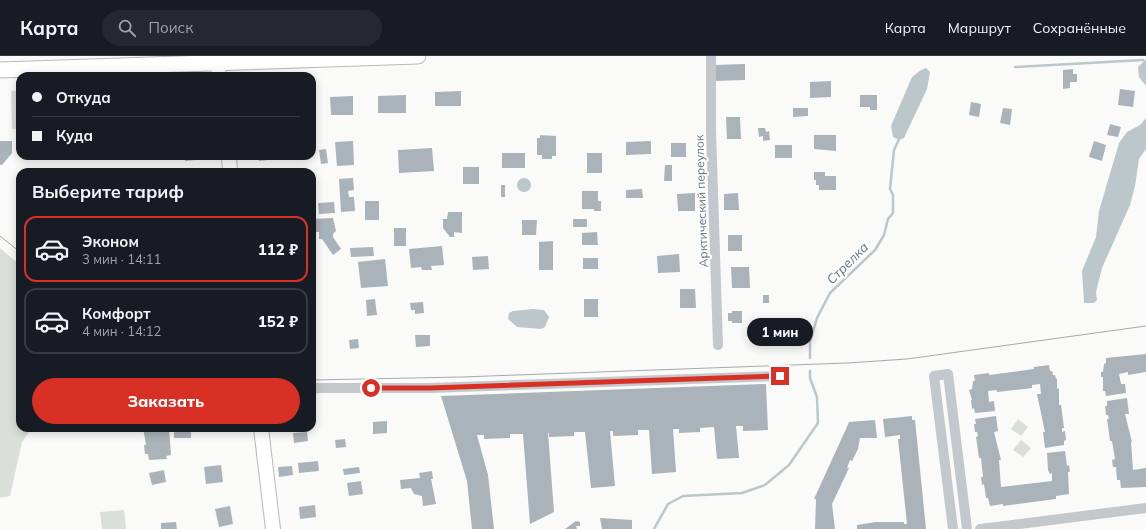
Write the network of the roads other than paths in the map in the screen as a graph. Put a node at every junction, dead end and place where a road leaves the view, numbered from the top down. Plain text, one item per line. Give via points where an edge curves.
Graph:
1 (127, 56) edge
2 (418, 56) edge
3 (711, 56) edge
4 (0, 60) edge
5 (218, 65) edge
6 (0, 70) edge
7 (718, 345) dead end
8 (780, 376) dead end
9 (316, 388) edge
10 (262, 432) edge
11 (1146, 508) edge
12 (274, 529) edge
13 (953, 529) edge
14 (967, 529) edge
15 (980, 529) edge

1 - 4 main road
2 - 5 main road
3 - 7 street, Арктический переулок
5 - 6 main road
8 - 9 street via 430,388
10 - 12 main road
11 - 15 street
13 - 14 street via 934,376 948,374

